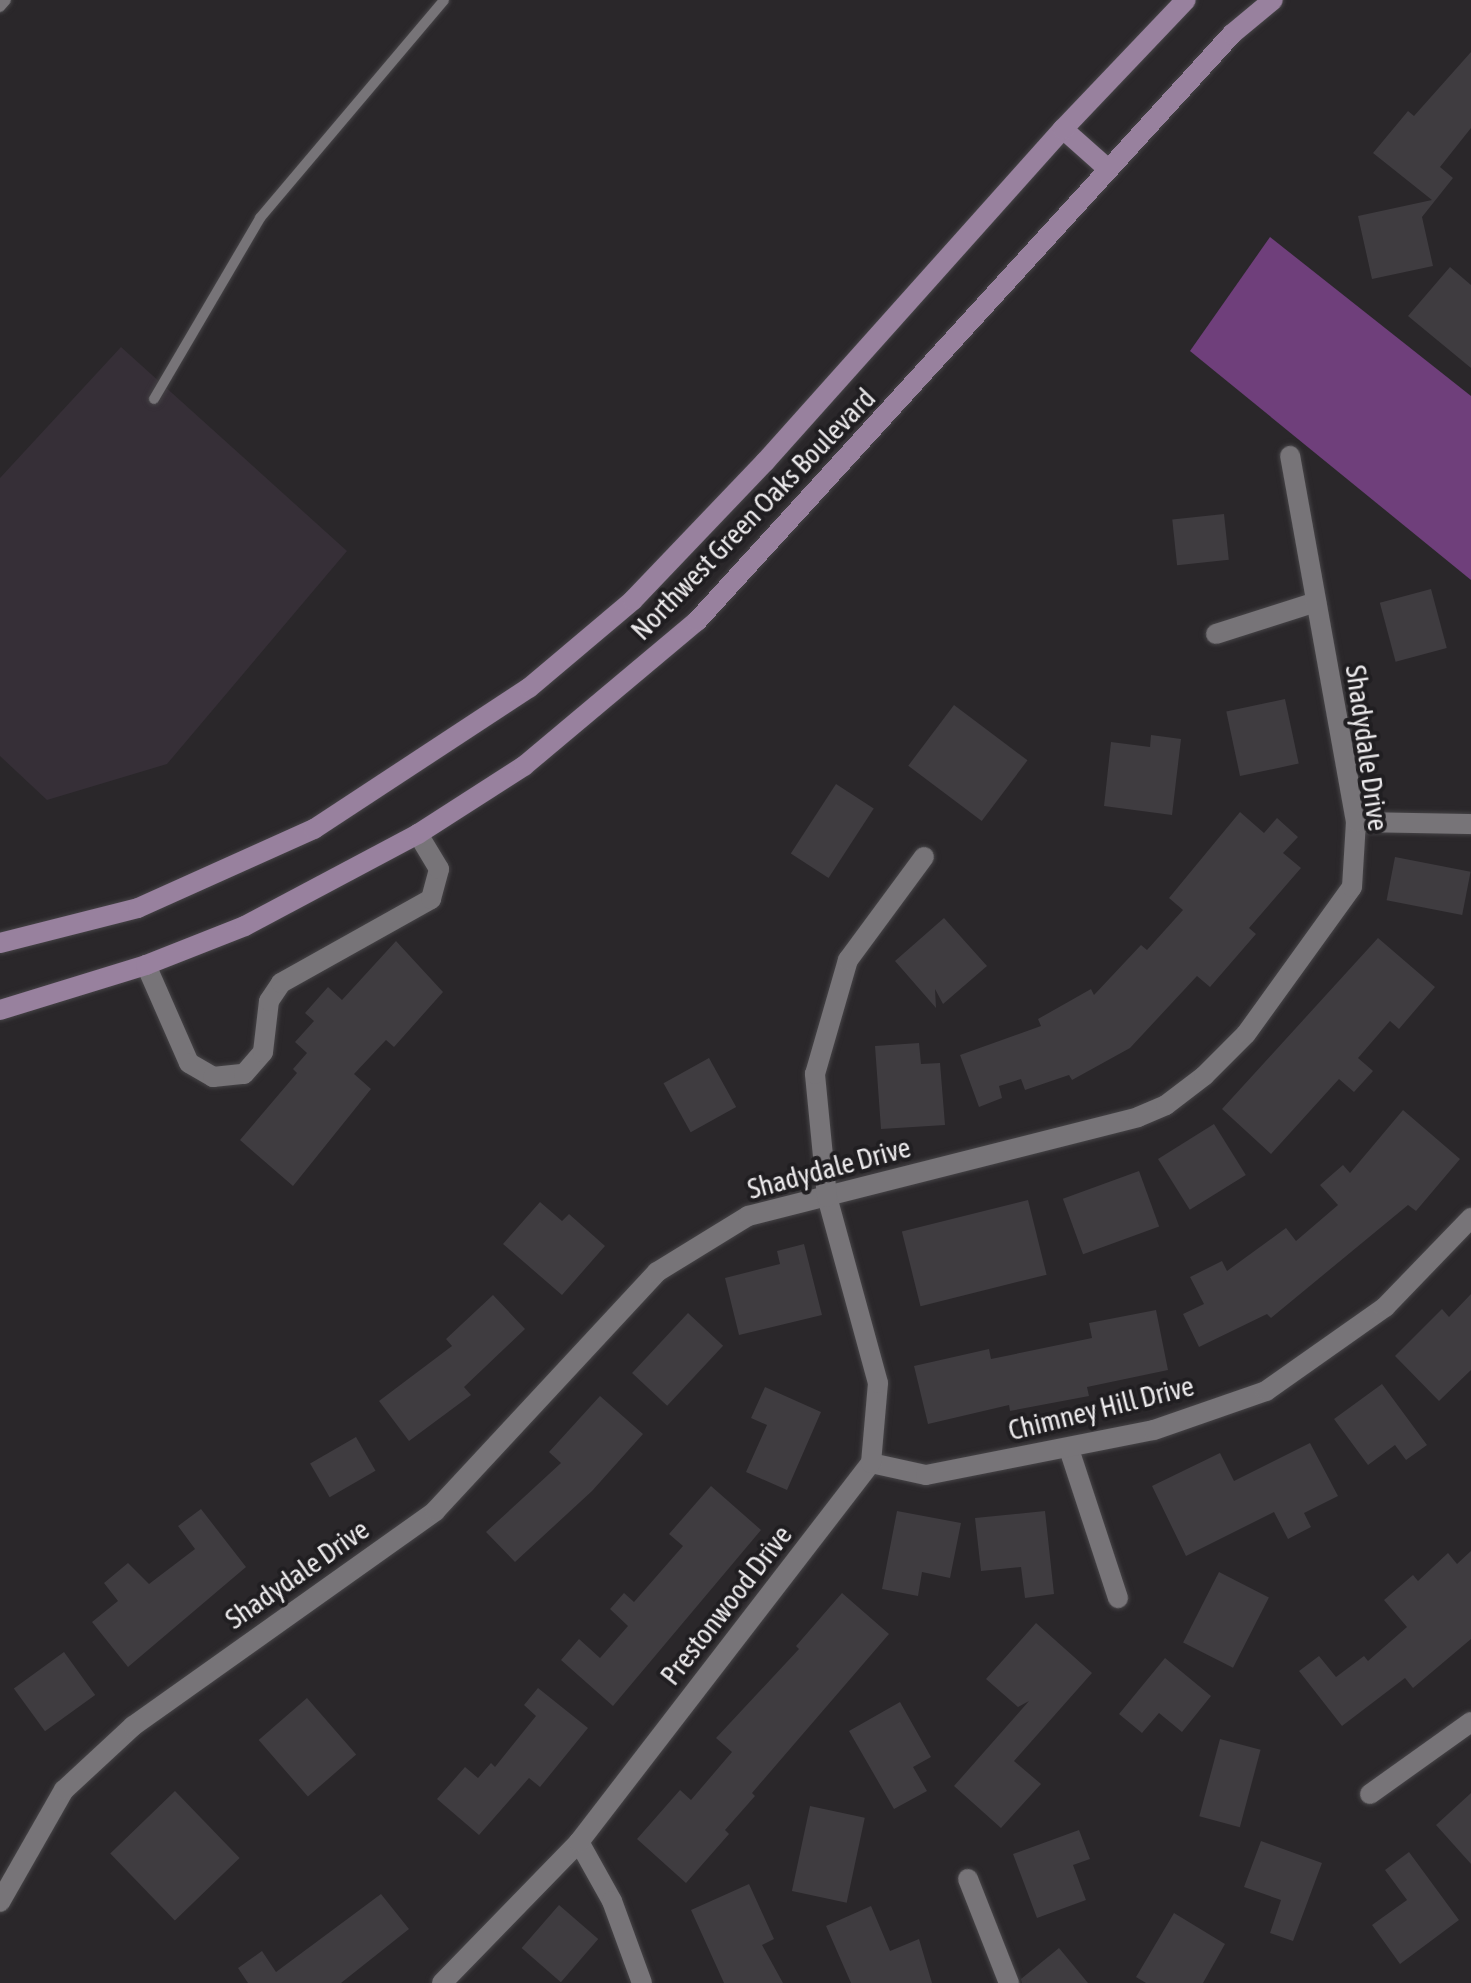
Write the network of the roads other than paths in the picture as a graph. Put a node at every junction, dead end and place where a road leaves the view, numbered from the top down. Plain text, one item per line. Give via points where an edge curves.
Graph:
1 (6, 0) edge
2 (444, 0) edge
3 (1186, 0) edge
4 (1273, 0) edge
5 (0, 7) edge
6 (1063, 129) junction
7 (1108, 169) junction
8 (154, 399) dead end
9 (1290, 456) dead end
10 (1316, 602) junction
11 (1216, 634) dead end
12 (1356, 822) junction
13 (1471, 824) edge
14 (418, 834) junction
15 (924, 857) dead end
16 (0, 943) edge
17 (146, 965) junction
18 (0, 1010) edge
19 (827, 1197) junction
20 (1471, 1218) edge
21 (1069, 1449) junction
22 (871, 1463) junction
23 (1118, 1598) dead end
24 (1471, 1722) edge
25 (1370, 1794) dead end
26 (579, 1842) junction
27 (968, 1879) dead end
28 (0, 1902) edge
29 (442, 1983) edge
30 (642, 1983) edge
31 (1009, 1983) edge

1 - 5 lane
2 - 8 lane via 260,218
3 - 6 main road, Northwest Green Oaks Boulevard
4 - 7 main road, Northwest Green Oaks Boulevard via 1232,34
6 - 7 main road
6 - 16 main road, Northwest Green Oaks Boulevard via 765,462 633,600 529,688 314,829 138,908
7 - 14 main road, Northwest Green Oaks Boulevard via 697,621 524,766
9 - 10 street, Shadydale Drive
10 - 11 street
10 - 12 street, Shadydale Drive
12 - 13 street
12 - 19 street, Shadydale Drive via 1352,887 1246,1034 1166,1105 1138,1117
14 - 17 main road, Northwest Green Oaks Boulevard via 245,926
14 - 17 street via 439,865 438,887 426,905 275,989 263,1052 244,1074 218,1077 198,1071 187,1059
15 - 19 street via 848,960 815,1074
17 - 18 main road, Northwest Green Oaks Boulevard
19 - 22 street via 878,1383
19 - 28 street, Shadydale Drive via 748,1216 657,1272 435,1511 133,1726 64,1790
20 - 21 street, Chimney Hill Drive via 1385,1307 1266,1391 1154,1430
21 - 22 street, Chimney Hill Drive via 926,1475
21 - 23 street
22 - 26 street, Prestonwood Drive
24 - 25 street
26 - 29 street, Prestonwood Drive
26 - 30 street via 612,1901
27 - 31 street

